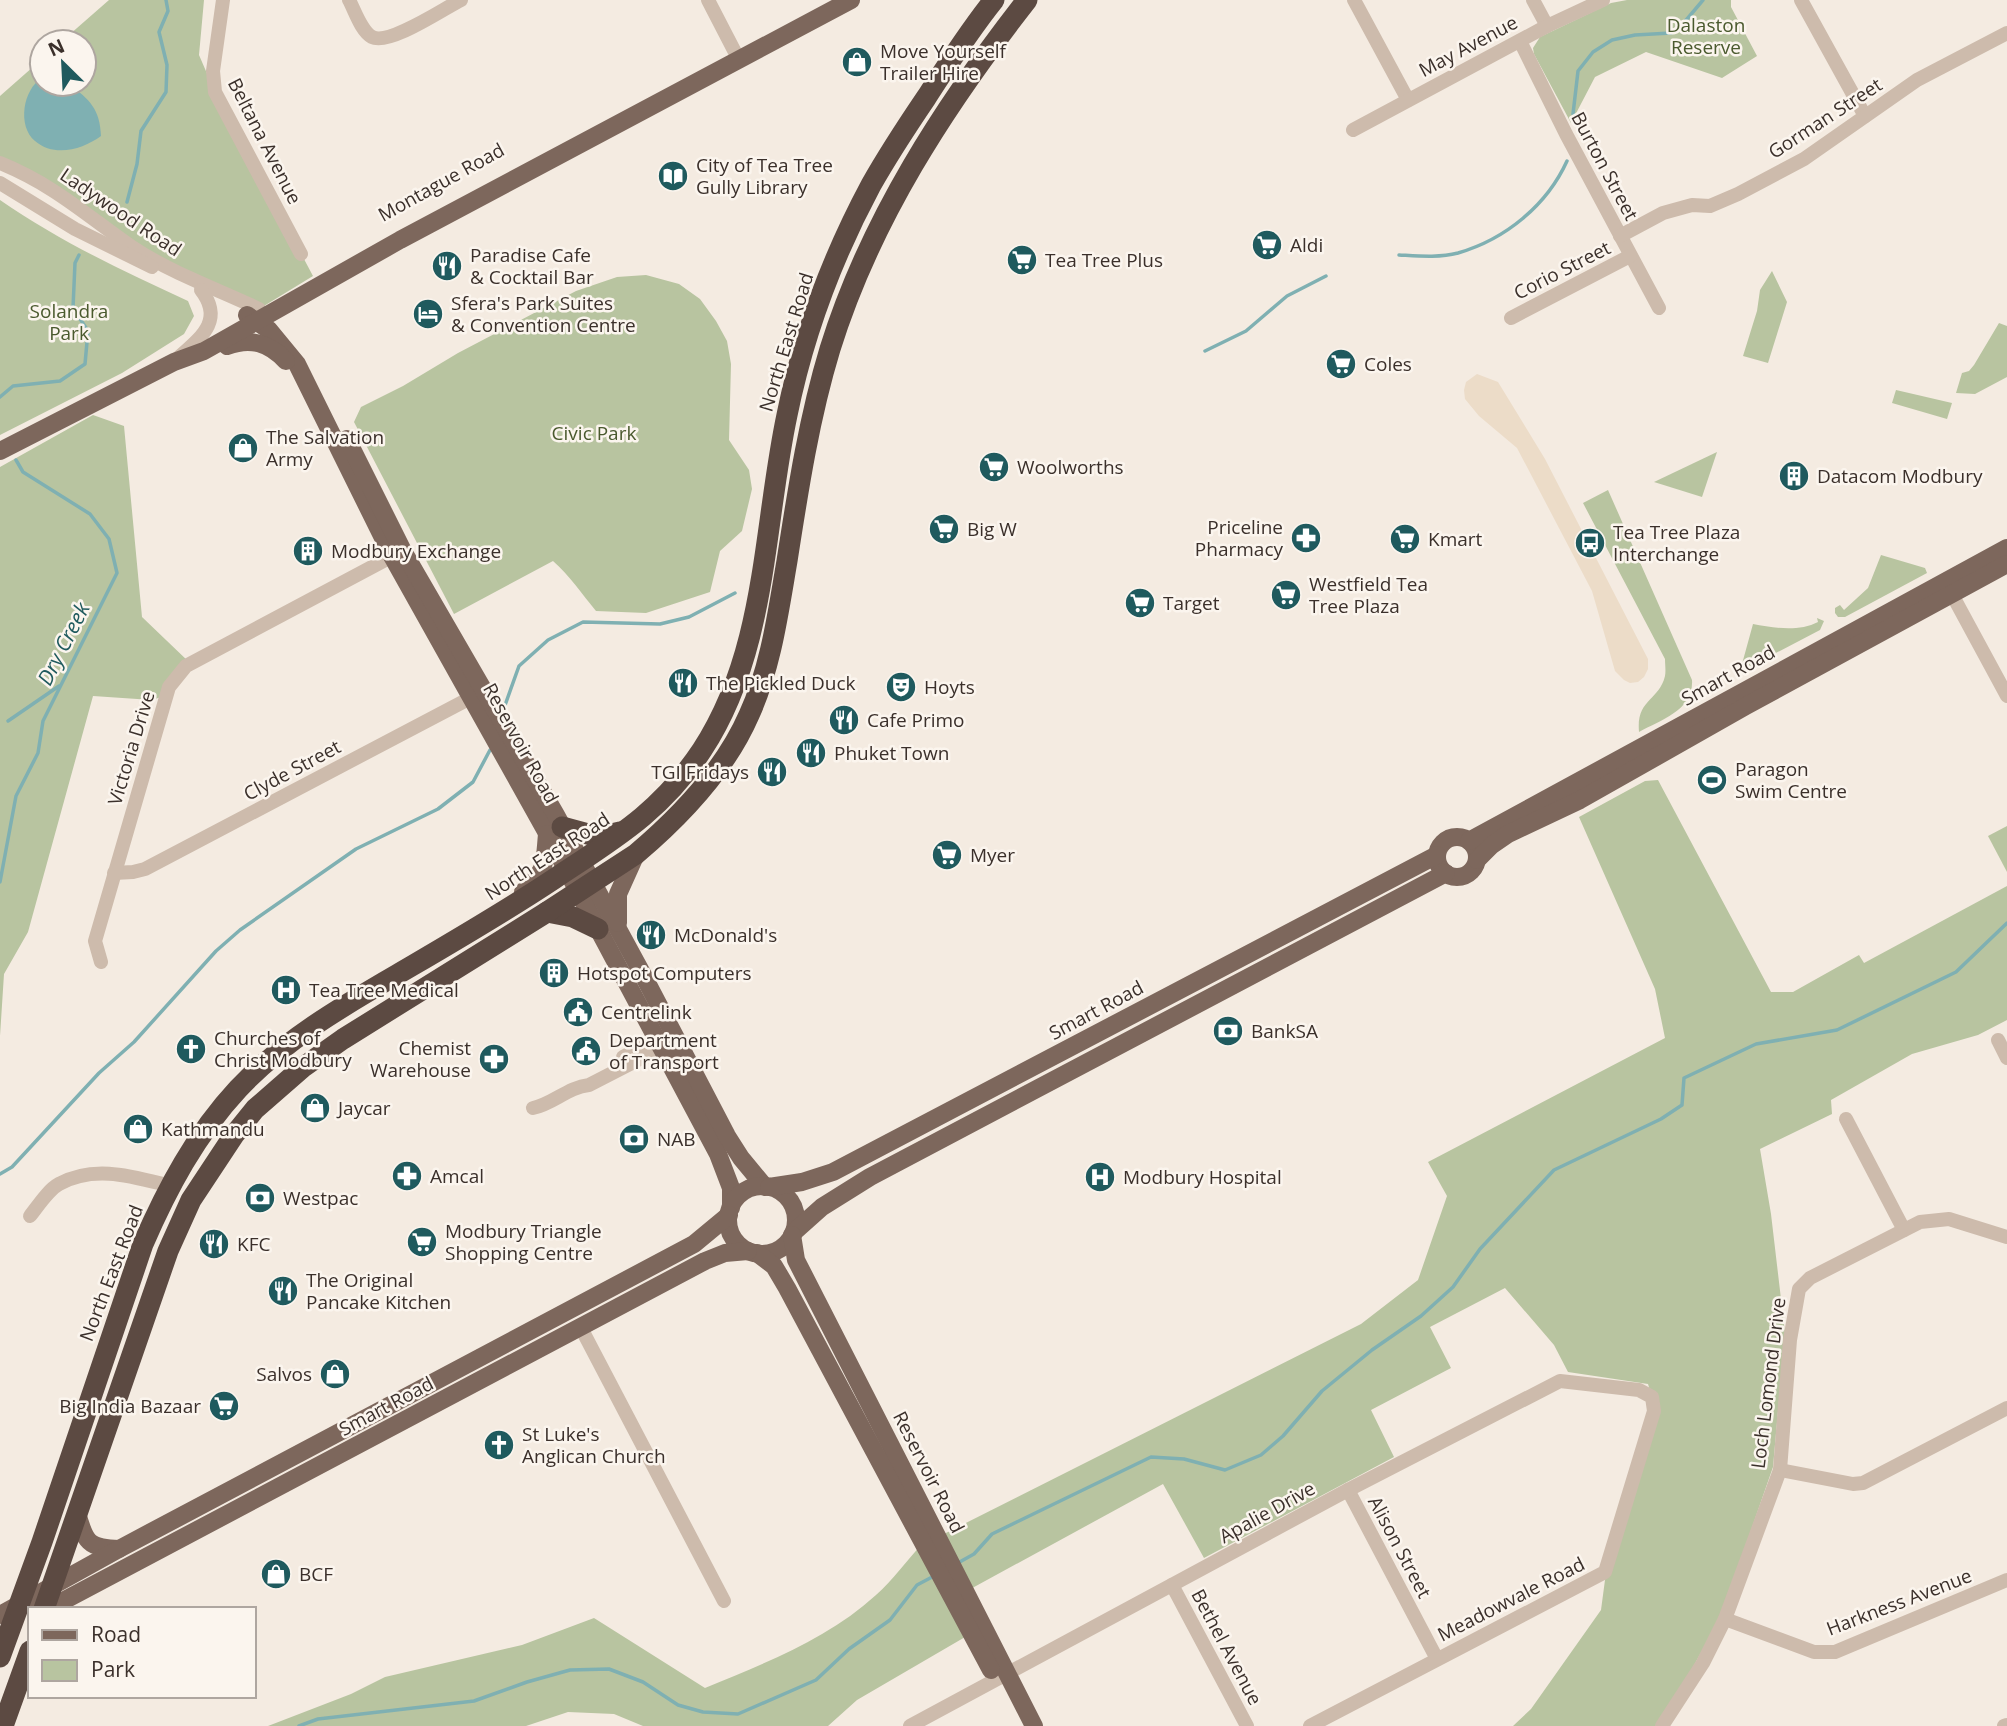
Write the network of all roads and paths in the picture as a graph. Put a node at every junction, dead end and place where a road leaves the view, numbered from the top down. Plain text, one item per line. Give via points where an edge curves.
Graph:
1 (223, 0) edge
2 (349, 0) edge
3 (461, 0) edge
4 (708, 0) edge
5 (851, 0) edge
6 (994, 0) edge
7 (1027, 0) edge
8 (1354, 0) edge
9 (1533, 0) edge
10 (1603, 0) edge
11 (1801, 0) edge
12 (1547, 26) junction
13 (2007, 33) edge
14 (1520, 41) junction
15 (738, 58) junction
16 (1408, 100) junction
17 (1865, 116) junction
18 (1353, 130) dead end
19 (892, 151) junction
20 (0, 163) edge
21 (913, 164) junction
22 (0, 183) edge
23 (1620, 236) junction
24 (301, 254) dead end
25 (1630, 256) junction
26 (201, 290) junction
27 (1659, 308) dead end
28 (257, 315) junction
29 (1511, 318) dead end
30 (174, 362) junction
31 (333, 436) junction
32 (0, 452) edge
33 (2007, 548) edge
34 (398, 553) junction
35 (2007, 564) edge
36 (763, 565) junction
37 (785, 570) junction
38 (1948, 588) junction
39 (478, 694) junction
40 (2007, 696) edge
41 (1550, 805) junction
42 (555, 830) junction
43 (629, 830) junction
44 (1469, 841) junction
45 (636, 853) junction
46 (1437, 855) junction
47 (1477, 860) junction
48 (574, 866) junction
49 (114, 873) junction
50 (1446, 873) junction
51 (585, 887) junction
52 (503, 912) junction
53 (547, 912) junction
54 (608, 929) junction
55 (101, 962) dead end
56 (1998, 1040) dead end
57 (659, 1043) junction
58 (2007, 1058) edge
59 (533, 1108) dead end
60 (255, 1110) junction
61 (1846, 1119) dead end
62 (192, 1151) junction
63 (172, 1186) junction
64 (767, 1187) junction
65 (194, 1195) junction
66 (730, 1212) junction
67 (30, 1216) dead end
68 (1904, 1230) junction
69 (793, 1233) junction
70 (2007, 1237) edge
71 (753, 1252) junction
72 (580, 1326) junction
73 (1652, 1397) joint
74 (2007, 1408) edge
75 (1780, 1470) junction
76 (1348, 1490) junction
77 (77, 1513) junction
78 (119, 1549) junction
79 (947, 1571) junction
80 (2007, 1580) edge
81 (1172, 1585) junction
82 (52, 1587) junction
83 (724, 1601) dead end
84 (30, 1607) edge
85 (47, 1607) edge
86 (50, 1607) edge
87 (24, 1612) edge
88 (1725, 1619) junction
89 (4, 1626) edge
90 (0, 1657) edge
91 (28, 1657) edge
92 (1437, 1659) junction
93 (1002, 1678) junction
94 (3, 1726) edge
95 (911, 1726) edge
96 (1020, 1726) edge
97 (1034, 1726) edge
98 (1247, 1726) edge
99 (1310, 1726) edge
100 (1662, 1726) edge

1 - 24 street, Beltana Avenue via 213,71 215,92
2 - 3 street via 365,30 379,39
4 - 15 street
5 - 15 main road, Montague Road
6 - 19 highway, North East Road
7 - 21 highway
8 - 16 street
9 - 12 street
10 - 12 street, May Avenue
11 - 17 street
12 - 14 street, May Avenue
13 - 17 street, Gorman Street via 1917,80
14 - 16 street, May Avenue
14 - 23 street, Burton Street
15 - 28 main road, Montague Road
16 - 18 street, May Avenue
17 - 23 street, Gorman Street via 1804,159 1724,201 1671,210
19 - 21 highway
19 - 36 highway, North East Road via 838,254 796,374
20 - 28 street, Ladywood Road via 32,176 134,248
21 - 37 highway via 861,268 830,347 807,438
22 - 26 street, Ladywood Road via 75,229
23 - 25 street, Burton Street
25 - 27 street, Burton Street
25 - 29 street, Corio Street
26 - 28 street, Ladywood Road
26 - 30 street via 211,311 209,325
28 - 30 main road, Montague Road via 215,333
28 - 31 main road, Reservoir Road via 298,364
28 - 34 main road, Reservoir Road via 297,346
30 - 31 main road via 247,340 258,341 291,367
30 - 32 main road, Montague Road
31 - 34 main road, Reservoir Road
33 - 38 main road, Smart Road
34 - 39 main road, Reservoir Road
34 - 49 street, Victoria Drive via 178,673 169,687
35 - 38 main road, Smart Road
36 - 37 highway
36 - 43 highway, North East Road via 747,650 721,717 678,781
37 - 45 highway via 766,669 748,717 698,793
38 - 40 street
38 - 41 main road, Smart Road via 1644,763
38 - 41 main road, Smart Road via 1643,744
39 - 42 main road, Reservoir Road
39 - 49 street, Clyde Street via 145,869
41 - 44 main road, Smart Road
41 - 47 main road, Smart Road
42 - 43 highway via 599,837
42 - 48 main road, Reservoir Road
42 - 52 main road via 540,875
43 - 48 highway, North East Road
44 - 46 main road via 1449,839
44 - 47 main road
45 - 51 highway
45 - 54 main road
46 - 50 main road
46 - 64 main road, Smart Road via 833,1172
47 - 50 main road via 1468,874 1455,877
48 - 51 main road, Reservoir Road
48 - 52 highway, North East Road
49 - 55 street, Victoria Drive via 95,941
50 - 69 main road via 870,1177 822,1207
51 - 53 highway
51 - 54 main road, Reservoir Road
52 - 62 highway, North East Road via 327,1016 277,1053 240,1087
53 - 54 highway
53 - 60 highway via 334,1044
54 - 57 main road, Reservoir Road
54 - 64 main road, Reservoir Road via 734,1148
56 - 58 street
57 - 59 street via 589,1086 579,1086
57 - 66 main road, Reservoir Road via 723,1164 731,1188
60 - 62 highway via 245,1105
60 - 65 highway
61 - 68 street
62 - 63 highway, North East Road
63 - 65 highway
63 - 67 street via 118,1174 87,1173 57,1184
63 - 87 highway, North East Road via 143,1244
64 - 66 main road via 742,1193
64 - 69 main road via 783,1194 793,1206
65 - 77 highway via 152,1293
66 - 71 main road via 731,1233
66 - 78 main road, Smart Road via 694,1244
68 - 70 street, Loch Lomond Drive via 1920,1222 1949,1219
68 - 75 street, Loch Lomond Drive via 1810,1278 1799,1289 1790,1340
69 - 71 main road via 777,1250
69 - 79 main road, Reservoir Road via 796,1260
71 - 72 main road, Smart Road via 725,1253 705,1261
71 - 79 main road, Reservoir Road via 774,1266 782,1279
72 - 83 street
72 - 86 main road, Smart Road
73 - 76 street, Apalie Drive via 1639,1390 1560,1381
73 - 92 street, Meadowvale Road via 1654,1411 1605,1572
74 - 75 street via 1863,1483
75 - 88 street, Loch Lomond Drive
76 - 81 street, Apalie Drive
76 - 92 street, Alison Street
77 - 78 main road via 88,1542
77 - 82 highway
78 - 82 main road, Smart Road
79 - 93 main road, Reservoir Road
80 - 88 street, Harkness Avenue via 1835,1652 1814,1652
81 - 93 street, Apalie Drive
81 - 98 street, Bethel Avenue
82 - 84 main road, Smart Road
82 - 85 highway
87 - 89 highway, North East Road
88 - 100 street, Loch Lomond Drive
89 - 90 highway, North East Road
91 - 94 highway
92 - 99 street, Meadowvale Road
93 - 95 street, Apalie Drive
93 - 96 main road, Reservoir Road
93 - 97 main road, Reservoir Road

